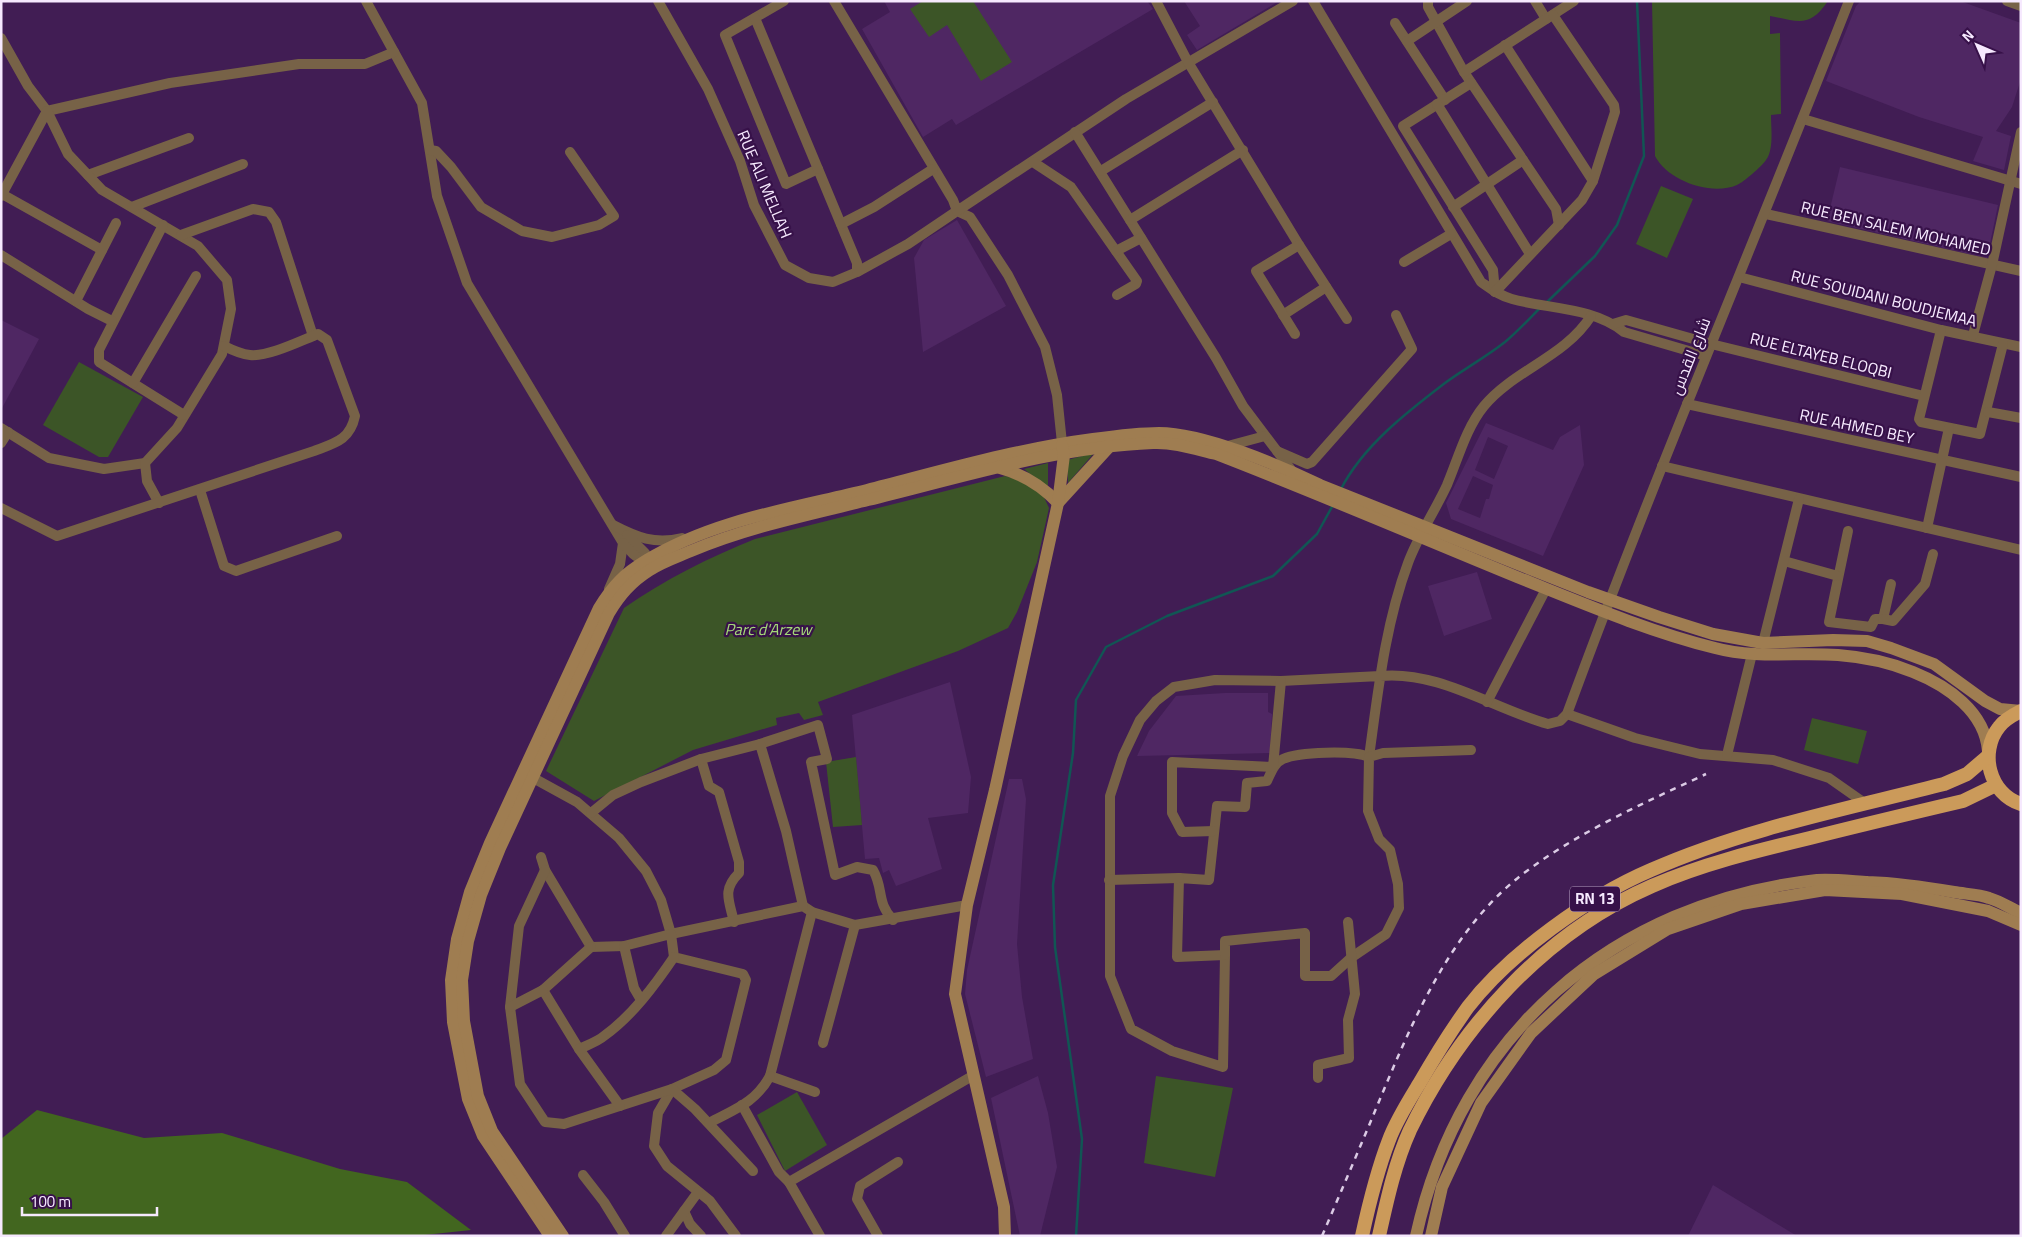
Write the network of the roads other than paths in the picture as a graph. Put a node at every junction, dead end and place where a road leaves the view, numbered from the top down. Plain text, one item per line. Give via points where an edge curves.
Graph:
1 (366, 1) edge
2 (658, 1) edge
3 (784, 1) edge
4 (834, 1) edge
5 (1156, 1) edge
6 (1293, 1) edge
7 (1313, 1) edge
8 (1428, 1) edge
9 (1467, 1) edge
10 (1535, 1) edge
11 (1574, 1) edge
12 (1849, 1) edge
13 (1550, 17) junction
14 (755, 18) junction
15 (1437, 22) junction
16 (1395, 23) dead end
17 (1, 38) edge
18 (1407, 41) junction
19 (1505, 45) junction
20 (394, 52) junction
21 (1188, 62) junction
22 (1464, 72) junction
23 (1472, 83) junction
24 (1213, 102) junction
25 (1441, 102) junction
26 (47, 110) junction
27 (1803, 119) junction
28 (1075, 132) junction
29 (2021, 132) edge
30 (189, 138) dead end
31 (430, 150) junction
32 (1243, 150) junction
33 (570, 152) dead end
34 (1523, 160) junction
35 (1033, 162) junction
36 (243, 164) dead end
37 (818, 169) junction
38 (933, 169) junction
39 (1101, 171) junction
40 (88, 174) junction
41 (1593, 181) junction
42 (2009, 181) junction
43 (2021, 184) edge
44 (1487, 185) junction
45 (2, 195) edge
46 (1453, 206) junction
47 (132, 207) junction
48 (957, 211) junction
49 (1766, 214) junction
50 (1130, 220) junction
51 (116, 223) dead end
52 (840, 224) junction
53 (163, 225) junction
54 (1559, 225) junction
55 (1451, 234) junction
56 (181, 235) junction
57 (1141, 238) junction
58 (1299, 245) junction
59 (102, 250) junction
60 (1116, 251) junction
61 (1530, 254) junction
62 (1, 255) edge
63 (1404, 262) dead end
64 (1992, 265) junction
65 (2021, 271) edge
66 (858, 272) junction
67 (196, 276) dead end
68 (1739, 277) junction
69 (1326, 287) junction
70 (1494, 292) junction
71 (1117, 295) dead end
72 (76, 301) junction
73 (1283, 315) junction
74 (1396, 315) dead end
75 (1591, 316) junction
76 (1346, 319) dead end
77 (112, 321) junction
78 (1614, 324) junction
79 (1941, 330) junction
80 (1295, 334) dead end
81 (1973, 335) junction
82 (313, 336) junction
83 (1711, 344) junction
84 (2003, 344) junction
85 (224, 346) junction
86 (2021, 347) edge
87 (1706, 356) junction
88 (133, 383) junction
89 (1924, 396) junction
90 (1687, 404) junction
91 (1988, 412) junction
92 (184, 415) junction
93 (2021, 418) edge
94 (1949, 428) junction
95 (5, 430) edge
96 (1264, 436) junction
97 (1, 443) edge
98 (1110, 446) junction
99 (1224, 447) junction
100 (1063, 448) junction
101 (1276, 451) junction
102 (1942, 460) junction
103 (145, 463) junction
104 (1662, 466) junction
105 (998, 468) junction
106 (1292, 471) junction
107 (2021, 477) edge
108 (1317, 489) junction
109 (200, 490) junction
110 (1799, 499) junction
111 (159, 503) junction
112 (1058, 503) junction
113 (1, 508) edge
114 (612, 524) junction
115 (1927, 528) junction
116 (717, 529) junction
117 (1848, 531) dead end
118 (1422, 532) junction
119 (337, 536) dead end
120 (623, 543) junction
121 (2021, 550) edge
122 (1933, 554) dead end
123 (1784, 561) junction
124 (648, 565) junction
125 (1838, 576) junction
126 (1891, 584) dead end
127 (1546, 589) junction
128 (607, 595) junction
129 (1610, 599) junction
130 (1605, 612) junction
131 (1883, 619) junction
132 (1812, 640) junction
133 (1763, 643) junction
134 (1752, 654) junction
135 (1815, 655) junction
136 (1380, 676) junction
137 (1281, 681) junction
138 (1487, 702) junction
139 (2021, 711) edge
140 (1563, 717) junction
141 (760, 744) junction
142 (1471, 750) dead end
143 (1988, 754) junction
144 (1727, 755) junction
145 (1368, 756) junction
146 (701, 759) junction
147 (1273, 767) junction
148 (528, 775) junction
149 (1996, 785) junction
150 (1866, 804) junction
151 (2021, 804) edge
152 (591, 813) junction
153 (1214, 831) junction
154 (541, 857) dead end
155 (545, 870) junction
156 (1179, 878) junction
157 (1108, 880) junction
158 (967, 905) junction
159 (803, 906) junction
160 (812, 912) junction
161 (2021, 913) edge
162 (893, 920) junction
163 (734, 922) junction
164 (1348, 922) dead end
165 (855, 925) junction
166 (2021, 925) edge
167 (671, 934) junction
168 (624, 946) junction
169 (591, 947) junction
170 (1225, 955) junction
171 (674, 957) junction
172 (1352, 957) junction
173 (543, 990) junction
174 (641, 1000) junction
175 (510, 1007) junction
176 (824, 1043) dead end
177 (579, 1049) junction
178 (974, 1075) junction
179 (770, 1076) junction
180 (1318, 1078) dead end
181 (672, 1089) junction
182 (814, 1092) dead end
183 (620, 1106) junction
184 (742, 1106) junction
185 (708, 1123) junction
186 (898, 1162) dead end
187 (753, 1171) dead end
188 (583, 1175) dead end
189 (788, 1182) junction
190 (698, 1192) junction
191 (684, 1211) junction
192 (546, 1232) edge
193 (1003, 1234) edge
194 (563, 1236) edge
195 (625, 1236) edge
196 (666, 1236) edge
197 (701, 1236) edge
198 (736, 1236) edge
199 (820, 1236) edge
200 (878, 1236) edge
201 (1362, 1236) edge
202 (1379, 1236) edge
203 (1416, 1236) edge
204 (1431, 1236) edge

1 - 20 street
2 - 66 street, RUE ALI MELLAH via 708,89 740,161 754,205 785,265 809,278 833,282
3 - 14 street
4 - 38 street
5 - 21 street
6 - 21 street, RUE ALI MELLAH
7 - 55 street
8 - 15 street
9 - 15 street
10 - 13 street
11 - 13 street
12 - 27 street, شارع القدس
13 - 19 street
13 - 41 street via 1616,112
14 - 37 street
14 - 37 street via 725,35 786,184
15 - 18 street
15 - 22 street
16 - 18 street
17 - 26 street via 28,86
18 - 25 street
19 - 22 street
19 - 41 street
20 - 26 street via 365,64 299,64 170,84
20 - 31 street via 422,103
21 - 24 street
21 - 28 street, RUE ALI MELLAH
22 - 23 street
23 - 25 street
23 - 34 street
24 - 32 street
24 - 39 street
25 - 44 street
25 - 46 street via 1403,126
26 - 40 street via 68,154
26 - 45 street
27 - 42 street
27 - 49 street, شارع القدس
28 - 35 street, RUE ALI MELLAH
28 - 39 street
29 - 42 street
30 - 40 street
31 - 33 street via 436,151 451,167 481,207 522,231 552,237 599,225 614,216
31 - 114 street via 437,196 467,284
32 - 50 street
32 - 58 street
34 - 44 street
34 - 54 street via 1556,209
35 - 48 street, RUE ALI MELLAH
35 - 60 street via 1071,187
36 - 47 street
37 - 52 street
38 - 48 street
38 - 52 street
39 - 50 street
40 - 47 street via 102,190
41 - 54 street via 1582,200
42 - 43 street
42 - 64 street
44 - 46 street
44 - 61 street
45 - 59 street
46 - 70 street via 1493,270
47 - 53 street
48 - 66 street, RUE ALI MELLAH
48 - 100 street via 970,216 1008,275 1045,346 1057,395
49 - 64 street, RUE BEN SALEM MOHAMED
49 - 68 street, شارع القدس
50 - 57 street
51 - 59 street
52 - 66 street
53 - 56 street
53 - 77 street
54 - 61 street
55 - 63 street
55 - 70 street via 1481,282
56 - 82 street via 253,209 269,212 276,222
56 - 85 street via 198,246 226,280 231,309
57 - 60 street
57 - 96 street
58 - 69 street
58 - 73 street via 1256,271
59 - 72 street
60 - 71 street via 1138,282
61 - 70 street
62 - 72 street
64 - 65 street, RUE BEN SALEM MOHAMED
64 - 81 street
67 - 88 street
68 - 79 street, RUE SOUIDANI BOUDJEMAA
68 - 83 street, شارع القدس
69 - 73 street
69 - 76 street
70 - 75 street via 1511,299
72 - 77 street
73 - 80 street
74 - 101 street via 1412,347 1406,356 1312,462 1307,464
75 - 78 street
75 - 118 street via 1565,345 1507,385 1474,419 1446,486
77 - 88 street via 99,350 99,362
78 - 83 street, RUE ELTAYEB ELOQBI via 1626,320
78 - 87 street via 1624,332
79 - 81 street, RUE SOUIDANI BOUDJEMAA
79 - 89 street
81 - 84 street, RUE SOUIDANI BOUDJEMAA
82 - 85 street via 253,356
82 - 109 street via 318,334 327,340 355,416 352,428 332,444
83 - 87 street, شارع القدس
83 - 89 street, RUE ELTAYEB ELOQBI
84 - 86 street, RUE SOUIDANI BOUDJEMAA
84 - 91 street
85 - 92 street
87 - 90 street, شارع القدس
88 - 92 street
89 - 94 street via 1920,420
90 - 102 street, RUE AHMED BEY
90 - 104 street, شارع القدس
91 - 93 street
91 - 94 street via 1980,434
92 - 103 street via 177,428
94 - 102 street
95 - 97 street
95 - 103 street via 49,458 104,470
96 - 99 street
96 - 101 street
98 - 100 main road
98 - 108 main road via 1155,443 1193,448
98 - 112 main road
99 - 100 main road via 1176,434 1158,433
99 - 106 main road
100 - 105 main road
100 - 112 main road
100 - 116 main road via 1026,449
101 - 106 street
102 - 107 street, RUE AHMED BEY
102 - 115 street
103 - 111 street via 147,481
104 - 110 street
104 - 129 street, شارع القدس
105 - 112 main road via 1030,480
105 - 124 main road via 775,523
106 - 108 main road
108 - 118 main road
109 - 111 street
109 - 119 street via 224,566 236,571
110 - 115 street
110 - 123 street
111 - 113 street via 57,536
112 - 158 main road
114 - 116 street via 637,536 666,542
114 - 120 street
114 - 124 street via 645,553
115 - 121 street
116 - 124 main road
117 - 125 street
118 - 127 main road
118 - 129 main road
118 - 136 street via 1408,562 1394,608
120 - 124 street
120 - 128 street via 620,564
122 - 131 street via 1925,584 1893,621
123 - 125 street
123 - 133 street
124 - 128 main road via 618,579
124 - 148 main road via 626,587 609,613
125 - 131 street via 1828,622 1871,627 1875,619
126 - 131 street
127 - 130 main road
127 - 138 street
128 - 148 main road
129 - 130 street, شارع القدس
129 - 133 main road via 1713,634
130 - 134 main road via 1714,648
130 - 140 street, شارع القدس
132 - 133 main road
132 - 135 main road
132 - 139 main road via 1866,641 1915,655 1953,675 2000,709
134 - 135 main road
134 - 144 street
135 - 143 main road via 1870,658 1932,681 1965,704 1979,720 1987,737
136 - 137 street
136 - 138 street via 1437,682
136 - 145 street
137 - 147 street
137 - 157 street via 1215,680 1174,687 1156,700 1140,720 1123,756 1110,796
138 - 140 street via 1548,724
139 - 143 highway via 1999,727
140 - 144 street via 1700,754
141 - 146 street
141 - 159 street via 786,831
141 - 162 street via 818,725 827,759 811,762 835,875 858,867 873,870 878,878 884,910
142 - 145 street
143 - 149 highway via 1991,776
143 - 150 highway, RN 13 via 1959,778
144 - 150 street via 1773,760 1829,778
145 - 147 street via 1359,752 1326,752 1282,759
145 - 172 street via 1368,811 1379,839 1390,850 1398,884 1399,908 1386,934
146 - 152 street via 613,795
146 - 163 street via 709,786 719,792 739,862 739,873 727,891
147 - 153 street via 1267,781 1247,783 1245,807 1217,806
147 - 153 street via 1172,762 1172,814 1182,832
148 - 152 street
148 - 192 main road via 470,892 457,939 451,980 453,1022 468,1099 483,1136
148 - 194 main road via 478,904 468,942 462,980 464,1021 478,1096 492,1131
149 - 151 highway via 2005,796
149 - 202 highway, RN 13 via 1963,800 1710,864 1651,886 1606,910 1568,937 1523,972 1478,1021 1442,1072 1410,1132 1391,1184
150 - 201 highway, RN 13 via 1740,837 1651,870 1596,898 1547,932 1502,971 1469,1006 1436,1054 1389,1139
152 - 167 street via 619,838 646,871 661,900
153 - 156 street via 1209,880
154 - 155 street
155 - 169 street
155 - 175 street via 518,926
156 - 157 street
156 - 170 street via 1177,957
157 - 170 street via 1110,976 1131,1029 1172,1051 1223,1067
158 - 162 street
158 - 178 main road via 956,994
159 - 160 street
159 - 163 street
160 - 165 street
160 - 179 street
161 - 203 main road via 1988,898 1900,883 1818,880 1734,894 1660,921 1585,967 1518,1028 1472,1092 1445,1142 1424,1198
162 - 165 street
163 - 167 street
164 - 172 street
165 - 176 street
166 - 204 main road via 1988,911 1902,894 1825,890 1741,904 1668,929 1593,975 1531,1033 1481,1103 1442,1187
167 - 168 street
167 - 171 street
168 - 169 street
168 - 174 street via 634,988
169 - 173 street
170 - 172 street via 1225,941 1305,933 1305,976 1331,976
171 - 174 street
171 - 181 street via 738,971 746,980 726,1060 714,1070
172 - 180 street via 1355,994 1348,1020 1349,1058 1318,1065
173 - 175 street
173 - 177 street
174 - 177 street via 603,1037
175 - 183 street via 520,1084 545,1122 564,1124
177 - 183 street
178 - 189 street
178 - 193 main road via 1004,1207
179 - 182 street
179 - 184 street via 762,1091
181 - 183 street
181 - 185 street
181 - 190 street via 658,1114 654,1146 667,1166
184 - 185 street
184 - 189 street via 779,1172
185 - 187 street
186 - 200 street via 860,1186 858,1199
188 - 195 street
189 - 199 street
190 - 191 street
190 - 198 street via 710,1201
191 - 196 street
191 - 197 street

